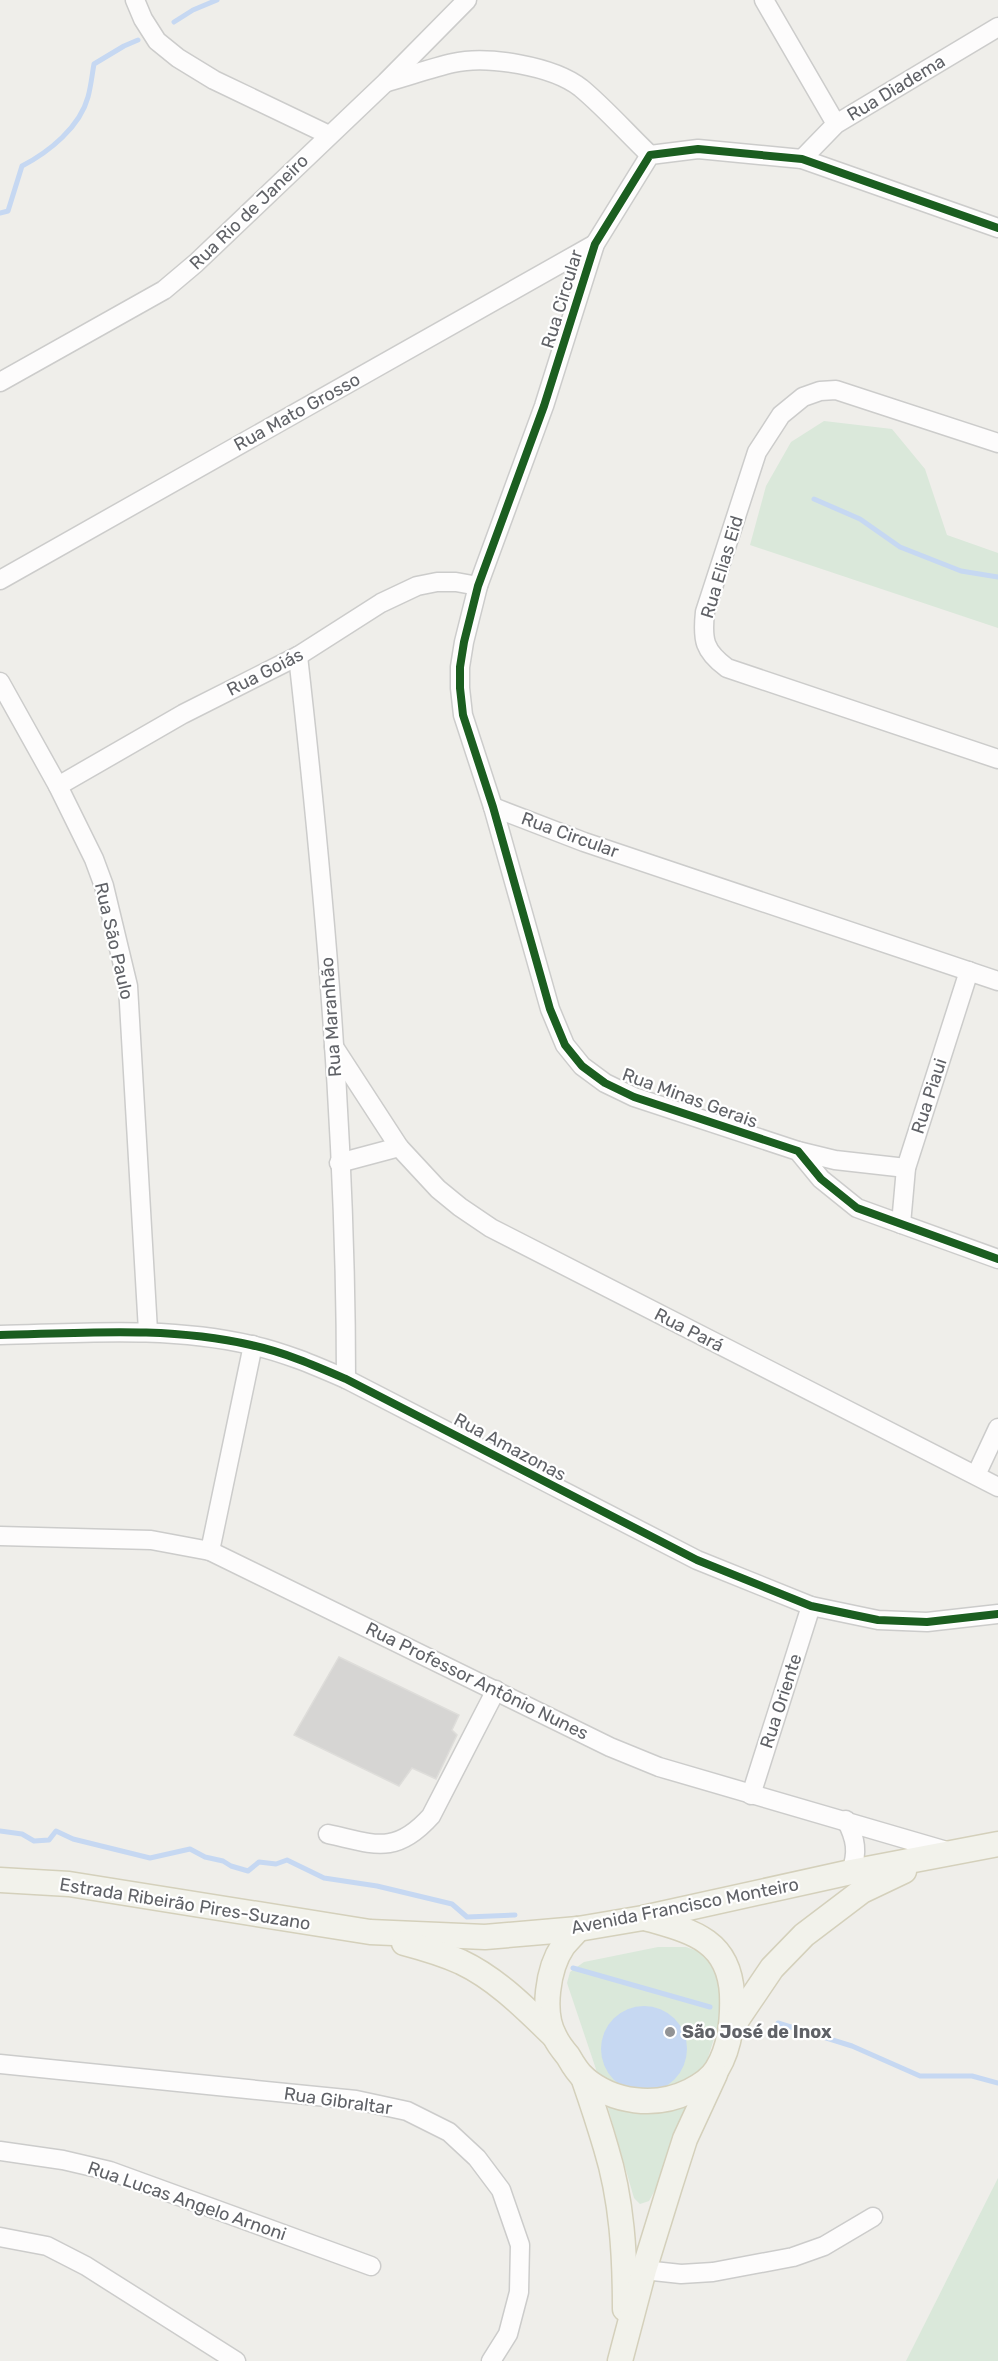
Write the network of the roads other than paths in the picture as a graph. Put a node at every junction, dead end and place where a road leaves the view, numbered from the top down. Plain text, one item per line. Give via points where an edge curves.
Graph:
1 (135, 0) edge
2 (467, 0) edge
3 (764, 0) edge
4 (998, 27) edge
5 (386, 82) junction
6 (836, 124) junction
7 (329, 135) junction
8 (650, 155) junction
9 (801, 159) junction
10 (998, 228) edge
11 (595, 244) junction
12 (0, 382) edge
13 (998, 443) edge
14 (0, 580) edge
15 (478, 586) junction
16 (298, 656) junction
17 (0, 682) edge
18 (998, 759) edge
19 (58, 786) junction
20 (493, 807) junction
21 (969, 971) junction
22 (998, 981) edge
23 (334, 1047) junction
24 (399, 1147) junction
25 (798, 1151) junction
26 (339, 1164) junction
27 (906, 1168) junction
28 (901, 1224) junction
29 (998, 1259) edge
30 (148, 1331) junction
31 (0, 1335) edge
32 (254, 1345) junction
33 (346, 1379) junction
34 (998, 1428) edge
35 (976, 1475) junction
36 (998, 1487) edge
37 (0, 1536) edge
38 (210, 1551) junction
39 (811, 1606) junction
40 (998, 1614) edge
41 (496, 1690) junction
42 (751, 1795) junction
43 (846, 1820) junction
44 (328, 1834) dead end
45 (998, 1844) edge
46 (945, 1854) junction
47 (851, 1872) junction
48 (0, 1880) edge
49 (643, 1918) junction
50 (578, 1929) junction
51 (370, 1932) junction
52 (732, 2026) junction
53 (553, 2035) junction
54 (0, 2064) edge
55 (717, 2069) junction
56 (583, 2077) junction
57 (0, 2151) edge
58 (873, 2217) dead end
59 (0, 2237) edge
60 (371, 2265) dead end
61 (644, 2270) junction
62 (622, 2354) edge
63 (236, 2361) edge
64 (491, 2361) edge

1 - 7 street via 157,41 178,58 214,80
2 - 5 street, Rua Rio de Janeiro
3 - 6 street
4 - 6 street, Rua Diadema
5 - 7 street, Rua Rio de Janeiro
5 - 8 street via 455,62 524,65 554,73 579,87
6 - 9 street, Rua Diadema
7 - 12 street, Rua Rio de Janeiro via 164,290
8 - 9 street via 698,149
8 - 11 street, Rua Circular
9 - 10 street
11 - 14 street, Rua Mato Grosso
11 - 15 street, Rua Circular via 544,406
13 - 18 street, Rua Elias Eid via 836,390 803,396 781,415 757,452 705,612 703,633 707,648 727,668
15 - 16 street, Rua Goiás via 437,582 417,586 381,603
15 - 20 street, Rua Circular via 464,642 460,688 463,715
16 - 19 street, Rua Goiás via 183,714
16 - 23 street, Rua Maranhão via 318,834
17 - 19 street, Rua São Paulo
19 - 30 street, Rua São Paulo via 104,886 128,986
20 - 21 street, Rua Circular via 595,846
20 - 25 street, Rua Minas Gerais via 550,1009 565,1045 582,1066 604,1083 634,1096
21 - 22 street, Rua Circular
21 - 27 street, Rua Piaui
23 - 24 street, Rua Pará
23 - 26 street, Rua Maranhão
24 - 26 street
24 - 35 street, Rua Pará via 438,1189 491,1228
25 - 27 street, Rua Minas Gerais via 835,1160
25 - 28 street via 821,1179 857,1208
26 - 33 street, Rua Maranhão via 346,1278
27 - 28 street, Rua Piaui
28 - 29 street
30 - 31 street, Rua Amazonas
30 - 32 street, Rua Amazonas
32 - 33 street, Rua Amazonas
32 - 38 street
33 - 39 street, Rua Amazonas via 697,1560
34 - 35 street
35 - 36 street, Rua Pará
37 - 38 street, Rua Professor Antônio Nunes via 151,1540
38 - 41 street, Rua Professor Antônio Nunes
39 - 40 street, Rua Amazonas via 878,1620 927,1622
39 - 42 street, Rua Oriente
41 - 42 street, Rua Professor Antônio Nunes via 639,1759
41 - 44 street via 431,1816 419,1829 404,1841 380,1845
42 - 43 street, Rua Professor Antônio Nunes
43 - 46 street, Rua Professor Antônio Nunes
43 - 47 street via 856,1845
45 - 46 main road, Avenida Francisco Monteiro
46 - 47 main road, Avenida Francisco Monteiro
46 - 52 main road via 862,1891 804,1935 772,1968
47 - 49 main road, Avenida Francisco Monteiro
48 - 51 main road, Estrada Ribeirão Pires-Suzano via 69,1884
49 - 50 main road, Avenida Francisco Monteiro
49 - 52 main road via 688,1930 709,1942 729,1971
50 - 51 main road, Avenida Francisco Monteiro via 485,1937
50 - 53 main road via 563,1946 548,1988
51 - 53 main road via 462,1963 488,1978
52 - 55 main road
53 - 56 main road
54 - 64 street, Rua Gibraltar via 356,2100 407,2110 449,2132 477,2158 501,2190 520,2245 519,2292 508,2334
55 - 56 main road via 703,2085 657,2103 609,2093
55 - 61 main road via 686,2139
56 - 62 main road via 607,2149 622,2228
57 - 60 street, Rua Lucas Angelo Arnoni via 110,2171
58 - 61 street via 824,2246 793,2257 713,2272
59 - 63 street via 47,2246 86,2266
61 - 62 main road

